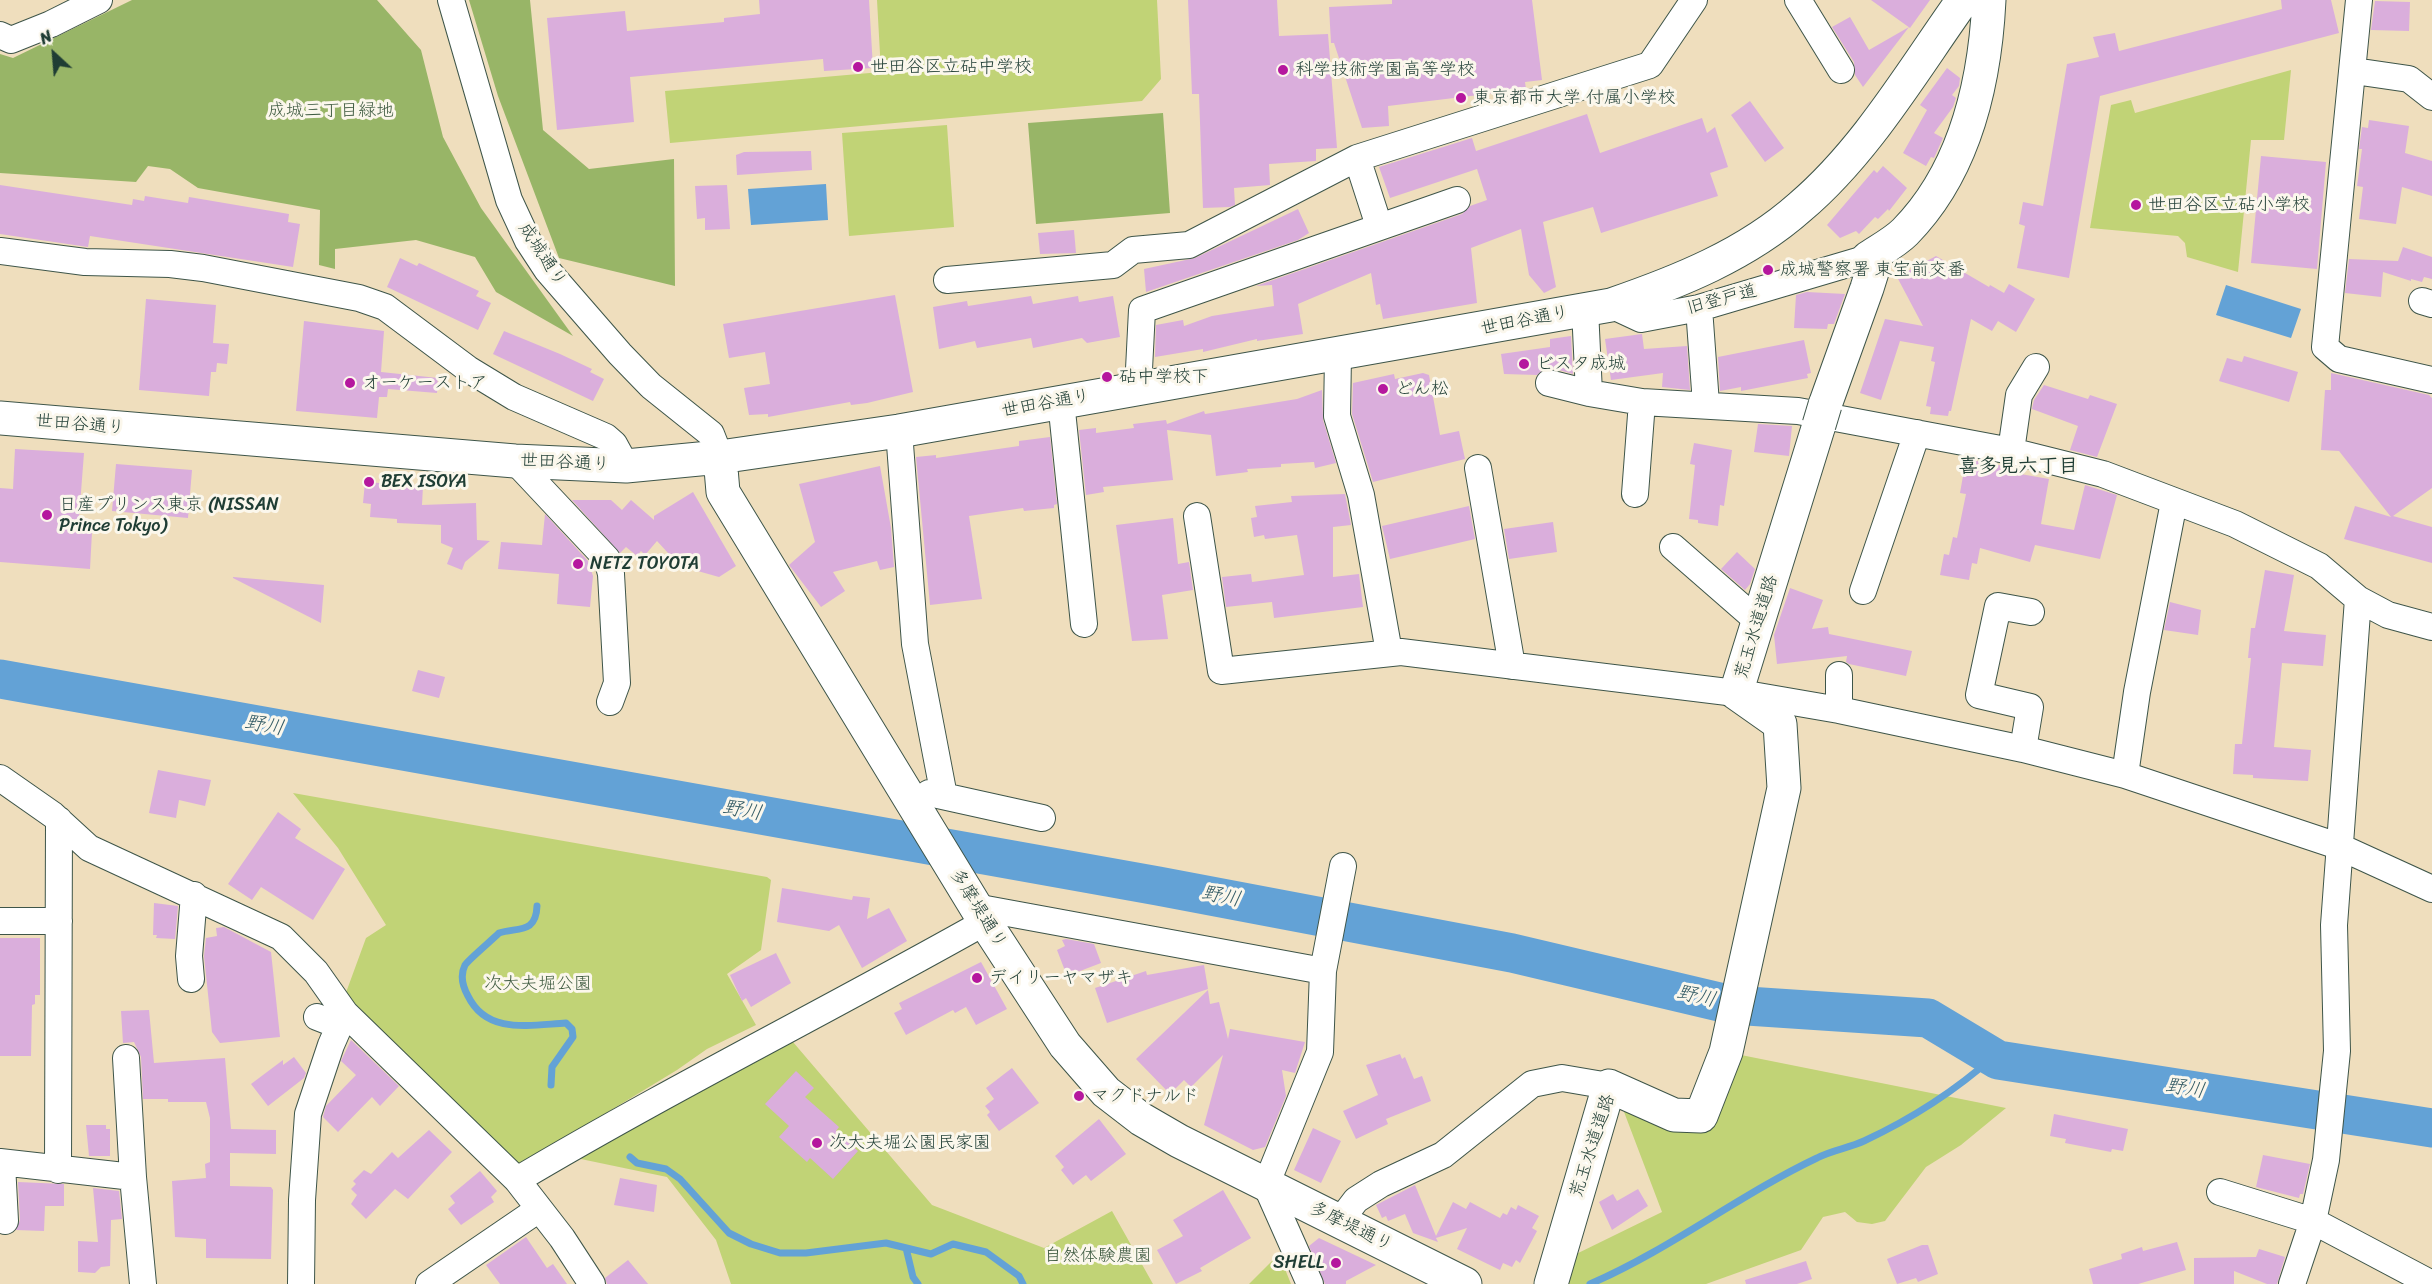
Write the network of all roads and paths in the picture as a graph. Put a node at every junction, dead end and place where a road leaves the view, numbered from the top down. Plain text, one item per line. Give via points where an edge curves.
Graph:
1 (99, 0) edge
2 (451, 0) edge
3 (1694, 0) edge
4 (1798, 0) edge
5 (1963, 0) edge
6 (1989, 0) edge
7 (2359, 0) edge
8 (0, 35) edge
9 (1841, 70) dead end
10 (2354, 71) junction
11 (2432, 97) edge
12 (1357, 158) junction
13 (1457, 200) dead end
14 (1379, 226) junction
15 (0, 251) edge
16 (1868, 258) junction
17 (947, 280) dead end
18 (1598, 307) junction
19 (1699, 308) junction
20 (1338, 356) junction
21 (2036, 367) dead end
22 (2432, 380) edge
23 (1549, 382) dead end
24 (1138, 389) junction
25 (1589, 393) junction
26 (1061, 401) junction
27 (1642, 402) junction
28 (1706, 404) junction
29 (0, 418) edge
30 (899, 431) junction
31 (1917, 433) junction
32 (2011, 451) junction
33 (720, 458) junction
34 (515, 461) junction
35 (626, 466) junction
36 (1478, 468) dead end
37 (1635, 494) dead end
38 (2174, 502) junction
39 (1197, 516) dead end
40 (1673, 547) dead end
41 (1863, 591) dead end
42 (2358, 599) junction
43 (2031, 612) dead end
44 (1759, 622) junction
45 (1084, 624) dead end
46 (2432, 627) edge
47 (1389, 652) junction
48 (1512, 666) junction
49 (1839, 675) dead end
50 (1736, 693) junction
51 (609, 702) dead end
52 (1839, 710) junction
53 (2023, 749) junction
54 (2125, 775) junction
55 (0, 778) edge
56 (905, 791) junction
57 (944, 796) junction
58 (1042, 818) dead end
59 (60, 820) junction
60 (2338, 846) junction
61 (1342, 870) dead end
62 (2432, 889) edge
63 (194, 895) junction
64 (975, 907) junction
65 (0, 921) edge
66 (59, 921) junction
67 (1324, 965) junction
68 (190, 979) dead end
69 (334, 1018) junction
70 (126, 1058) dead end
71 (1609, 1086) junction
72 (1, 1163) edge
73 (58, 1170) junction
74 (133, 1177) junction
75 (517, 1180) junction
76 (1266, 1185) junction
77 (2220, 1192) dead end
78 (539, 1209) junction
79 (5, 1221) dead end
80 (1340, 1221) junction
81 (2313, 1221) junction
82 (143, 1284) edge
83 (301, 1284) edge
84 (429, 1284) edge
85 (592, 1284) edge
86 (1310, 1284) edge
87 (1466, 1284) edge
88 (1551, 1284) edge
89 (2292, 1284) edge
90 (2432, 1284) edge

1 - 8 street via 10,40
2 - 33 street, 成城通り via 509,200 528,241 547,270 620,354 651,386 711,434
3 - 12 street via 1650,65
4 - 9 street
5 - 18 main road, 世田谷通り via 1856,149 1800,208 1692,276
6 - 16 main road via 1987,47 1972,111 1953,163 1905,233
7 - 10 street
10 - 11 street via 2409,79
10 - 22 street via 2325,347 2339,358
12 - 14 street
12 - 17 street via 1189,245 1133,250 1113,265
13 - 14 street
14 - 24 street via 1142,310
15 - 35 street via 85,262 203,268 359,298 385,307 468,369 514,397 606,437
16 - 19 street, 旧登戸道
16 - 44 main road, 荒玉水道道路 via 1872,272 1868,288 1822,415
18 - 19 street, 旧登戸道 via 1641,320
18 - 20 main road, 世田谷通り
18 - 25 street
19 - 28 street
20 - 24 main road, 世田谷通り
20 - 47 street via 1337,416 1361,495
21 - 32 street via 2019,394
23 - 25 street
24 - 26 main road, 世田谷通り
25 - 27 street
26 - 30 main road, 世田谷通り
26 - 45 street
27 - 28 street
27 - 37 street
28 - 31 street via 1798,411
29 - 34 main road, 世田谷通り
30 - 33 main road, 世田谷通り
30 - 57 street via 915,645
31 - 32 street
31 - 41 street
32 - 38 street via 2103,474
33 - 35 main road, 世田谷通り
33 - 56 main road, 多摩堤通り via 723,492
34 - 35 main road, 世田谷通り
34 - 51 street via 607,559 617,683
36 - 48 street
38 - 42 street via 2235,524 2319,566
38 - 54 street
39 - 47 street via 1221,671
40 - 44 street
42 - 46 street via 2388,615
42 - 60 street
43 - 53 street via 1998,606 1979,696 2030,707
44 - 50 main road, 荒玉水道道路
47 - 48 street
48 - 50 street
49 - 52 street
50 - 52 street
50 - 71 main road, 荒玉水道道路 via 1780,724 1784,788 1726,1052 1701,1116 1674,1115
52 - 53 street
53 - 54 street
54 - 60 street
55 - 59 street
56 - 57 street
56 - 64 main road, 多摩堤通り
57 - 58 street
59 - 63 street via 89,848
59 - 66 street
60 - 62 street
60 - 81 street via 2334,925 2337,1051
61 - 67 street
63 - 68 street
63 - 69 street via 280,937 316,972
64 - 67 street
64 - 75 street via 775,1039 624,1117
64 - 76 main road, 多摩堤通り via 1065,1045 1106,1092 1170,1136
65 - 66 street
66 - 73 street
67 - 76 street via 1320,1052
69 - 75 street
69 - 83 street via 308,1114
70 - 74 street
71 - 80 street via 1562,1078 1532,1084 1443,1155 1356,1200
71 - 88 main road, 荒玉水道道路
72 - 73 street
72 - 79 street
73 - 74 street
74 - 82 street
75 - 78 street
76 - 80 main road, 多摩堤通り
76 - 86 street
77 - 81 street
78 - 84 street
78 - 85 street
80 - 87 main road, 多摩堤通り
81 - 89 street
81 - 90 street

